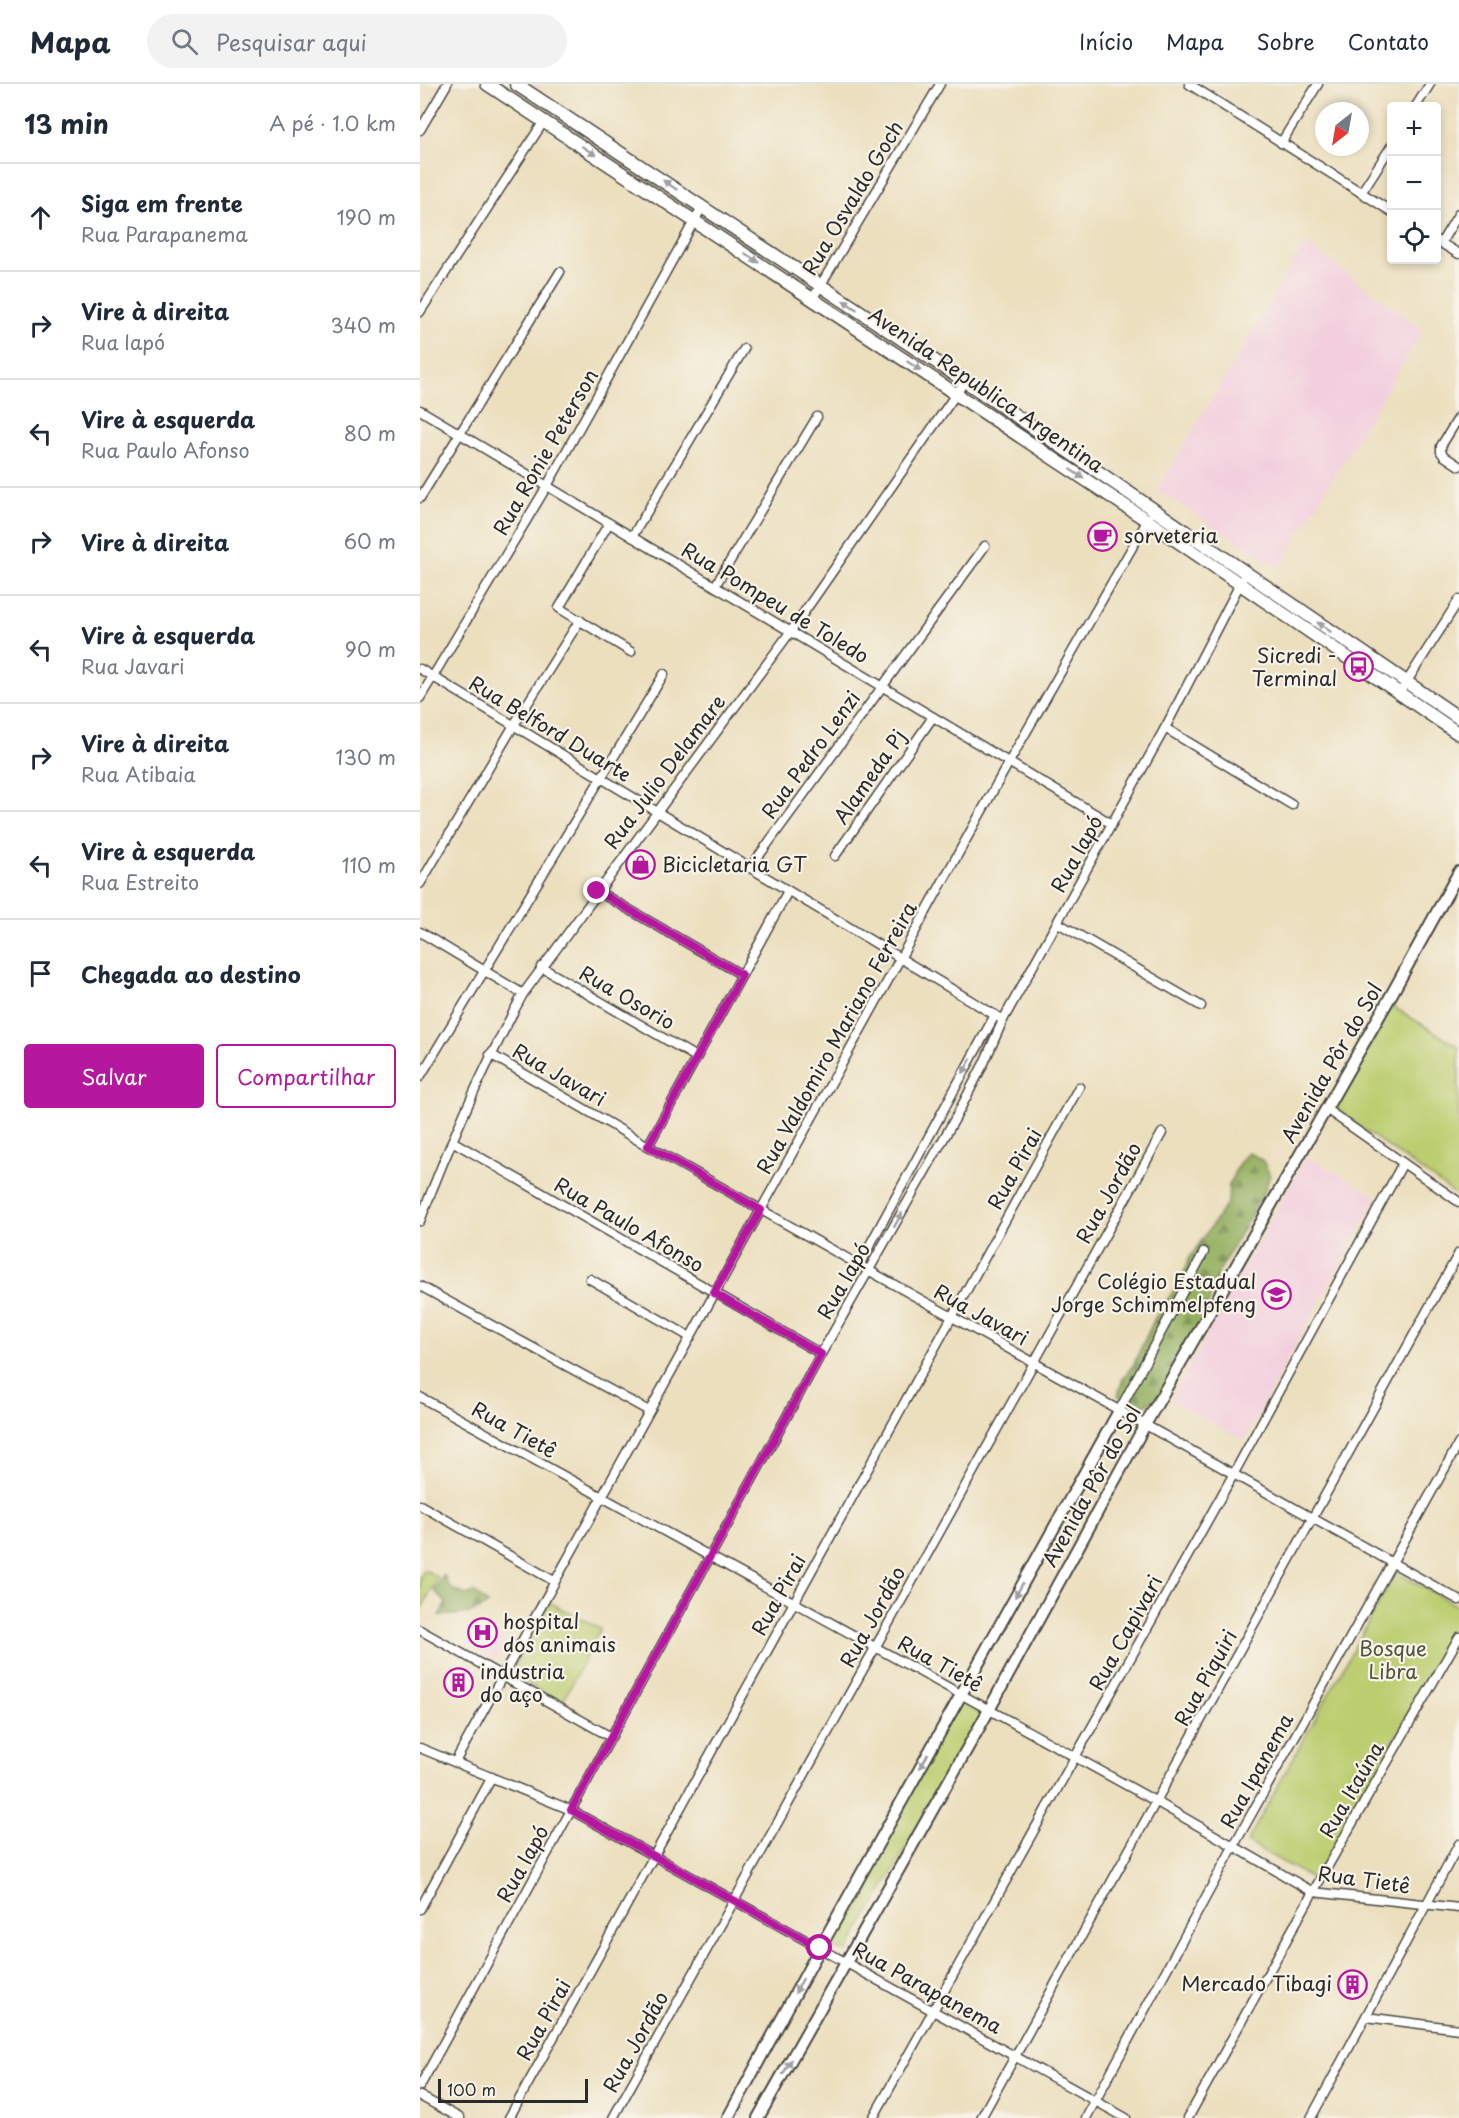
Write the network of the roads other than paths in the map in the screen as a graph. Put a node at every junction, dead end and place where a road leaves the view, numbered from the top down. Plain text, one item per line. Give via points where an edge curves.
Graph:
1 (447, 84) edge
2 (488, 84) edge
3 (516, 84) edge
4 (940, 84) edge
5 (1318, 84) edge
6 (1430, 84) edge
7 (1195, 86) edge
8 (1419, 102) edge
9 (544, 121) junction
10 (576, 122) junction
11 (420, 130) edge
12 (1281, 143) junction
13 (1387, 153) edge
14 (1361, 193) junction
15 (702, 207) junction
16 (1389, 210) edge
17 (1459, 213) edge
18 (695, 220) junction
19 (1441, 238) edge
20 (1441, 242) edge
21 (1459, 254) edge
22 (560, 272) dead end
23 (820, 286) junction
24 (813, 298) junction
25 (420, 312) edge
26 (744, 348) dead end
27 (965, 381) junction
28 (957, 394) junction
29 (420, 410) edge
30 (818, 417) dead end
31 (1459, 417) edge
32 (459, 433) junction
33 (1459, 466) edge
34 (547, 486) junction
35 (420, 498) edge
36 (1151, 515) junction
37 (609, 523) junction
38 (632, 537) junction
39 (985, 546) dead end
40 (1242, 578) junction
41 (715, 586) junction
42 (1459, 600) edge
43 (580, 620) junction
44 (790, 631) junction
45 (631, 652) dead end
46 (420, 669) edge
47 (663, 674) dead end
48 (433, 677) junction
49 (881, 686) junction
50 (1403, 689) junction
51 (420, 698) edge
52 (933, 717) junction
53 (1459, 718) edge
54 (514, 725) junction
55 (1165, 728) junction
56 (1459, 734) edge
57 (1009, 762) junction
58 (599, 778) junction
59 (1292, 805) dead end
60 (656, 812) junction
61 (1112, 824) junction
62 (835, 856) dead end
63 (750, 868) junction
64 (1459, 872) edge
65 (420, 884) edge
66 (597, 891) junction
67 (788, 891) junction
68 (1058, 923) junction
69 (420, 932) edge
70 (900, 958) junction
71 (541, 967) junction
72 (484, 971) junction
73 (742, 975) junction
74 (523, 994) junction
75 (1201, 1006) dead end
76 (999, 1017) junction
77 (490, 1054) junction
78 (696, 1057) junction
79 (420, 1077) edge
80 (1079, 1087) dead end
81 (1326, 1109) junction
82 (1161, 1133) dead end
83 (452, 1141) junction
84 (648, 1146) junction
85 (1403, 1163) junction
86 (1459, 1202) edge
87 (761, 1210) junction
88 (420, 1218) edge
89 (1204, 1252) dead end
90 (1459, 1253) edge
91 (859, 1265) junction
92 (870, 1271) junction
93 (590, 1279) dead end
94 (420, 1286) edge
95 (714, 1293) junction
96 (952, 1317) junction
97 (690, 1337) junction
98 (821, 1354) junction
99 (1033, 1363) junction
100 (420, 1397) edge
101 (649, 1411) junction
102 (1119, 1411) junction
103 (1145, 1425) junction
104 (1459, 1443) edge
105 (1233, 1475) junction
106 (602, 1497) junction
107 (420, 1505) edge
108 (1312, 1519) junction
109 (710, 1557) junction
110 (1392, 1563) junction
111 (554, 1581) junction
112 (1459, 1600) edge
113 (794, 1603) junction
114 (420, 1630) edge
115 (1459, 1637) edge
116 (875, 1647) junction
117 (502, 1677) junction
118 (961, 1694) junction
119 (989, 1710) junction
120 (611, 1737) junction
121 (420, 1748) edge
122 (1076, 1757) junction
123 (455, 1762) junction
124 (492, 1777) junction
125 (1157, 1802) junction
126 (571, 1810) junction
127 (1459, 1844) edge
128 (1233, 1847) junction
129 (654, 1856) junction
130 (1313, 1892) junction
131 (734, 1900) junction
132 (1425, 1905) junction
133 (1459, 1908) edge
134 (420, 1910) edge
135 (820, 1948) junction
136 (847, 1962) junction
137 (933, 2010) junction
138 (1366, 2017) junction
139 (1459, 2029) edge
140 (1015, 2056) junction
141 (420, 2086) edge
142 (420, 2096) edge
143 (1096, 2101) junction
144 (460, 2118) edge
145 (509, 2118) edge
146 (613, 2118) edge
147 (728, 2118) edge
148 (758, 2118) edge
149 (873, 2118) edge
150 (981, 2118) edge
151 (1086, 2118) edge
152 (1126, 2118) edge
153 (1188, 2118) edge
154 (1311, 2118) edge

1 - 11 street
2 - 9 main road, Avenida Republica Argentina
3 - 10 main road, Avenida Republica Argentina
4 - 23 street, Rua Osvaldo Goch
5 - 12 street
6 - 8 street
7 - 12 street
9 - 10 main road via 548,118 566,125
9 -> 18 main road, Avenida Republica Argentina
9 - 25 street
15 -> 10 main road, Avenida Republica Argentina
12 - 14 street
13 - 14 street
14 - 16 street
15 - 18 street, Rua Ronie Peterson
15 - 23 main road, Avenida Republica Argentina
17 - 19 street
18 -> 24 main road, Avenida Republica Argentina
18 - 34 street, Rua Ronie Peterson
20 - 21 street
22 - 32 street
23 - 24 street, Rua Osvaldo Goch
27 -> 23 main road, Avenida Republica Argentina
24 -> 28 main road, Avenida Republica Argentina
26 - 38 street
27 - 28 street, Rua Julio Delamare
27 - 36 main road, Avenida Republica Argentina
28 -> 36 main road, Avenida Republica Argentina
28 - 44 street, Rua Julio Delamare
29 - 32 street, Rua Pompeu de Toledo
30 - 41 street
31 - 33 street via 1441,452
32 - 34 street, Rua Pompeu de Toledo
32 - 35 street
34 - 37 street, Rua Pompeu de Toledo
34 - 48 street, Rua Ronie Peterson
36 - 40 main road, Avenida Republica Argentina
36 - 57 street, Rua Valdomiro Mariano Ferreira
37 - 38 street, Rua Pompeu de Toledo
37 - 43 street via 559,608
38 - 41 street, Rua Pompeu de Toledo
39 - 49 street, Rua Pedro Lenzi
40 - 50 main road, Avenida Republica Argentina
40 - 55 street, Rua Iapó
41 - 44 street, Rua Pompeu de Toledo
42 - 50 street
43 - 45 street
43 - 54 street
44 - 49 street, Rua Pompeu de Toledo
44 - 60 street, Rua Julio Delamare
46 - 48 street, Rua Belford Duarte
47 - 58 street
48 - 51 street, Rua Ronie Peterson
48 - 54 street, Rua Belford Duarte
49 - 52 street, Rua Pompeu de Toledo
49 - 63 street, Rua Pedro Lenzi
50 - 53 main road, Avenida Republica Argentina
50 - 56 main road, Avenida Republica Argentina
52 - 57 street, Rua Pompeu de Toledo
52 - 62 street, Alameda Pj
54 - 58 street, Rua Belford Duarte
54 - 65 street
55 - 59 street
55 - 61 street, Rua Iapó
57 - 61 street, Rua Pompeu de Toledo
57 - 70 street, Rua Valdomiro Mariano Ferreira
58 - 60 street, Rua Belford Duarte
58 - 72 street
60 - 63 street, Rua Belford Duarte
60 - 66 street, Rua Julio Delamare
61 - 68 street, Rua Iapó
63 - 67 street, Rua Belford Duarte
64 - 81 street, Avenida Pôr do Sol
66 - 71 street, Rua Julio Delamare
66 - 73 street
67 - 70 street, Rua Belford Duarte
67 - 73 street
68 - 75 street
68 - 76 street, Rua Iapó
69 - 72 street
70 - 76 street, Rua Belford Duarte
70 - 87 street, Rua Valdomiro Mariano Ferreira
71 - 74 street, Rua Julio Delamare
71 - 78 street, Rua Osorio
72 - 74 street
72 - 79 street
73 - 78 street
74 - 77 street, Rua Julio Delamare
76 -> 91 street, Rua Iapó
92 -> 76 street, Rua Iapó via 984,1063
77 - 83 street, Rua Julio Delamare
77 - 84 street, Rua Javari
78 - 84 street
80 - 96 street, Rua Pirai
81 - 85 street
81 - 103 street, Avenida Pôr do Sol
82 - 99 street, Rua Jordão
83 - 88 street, Rua Julio Delamare
83 - 95 street, Rua Paulo Afonso
84 - 87 street, Rua Javari
85 - 86 street
85 - 105 street, Rua Capivari
87 - 91 street, Rua Javari
87 - 95 street, Rua Valdomiro Mariano Ferreira
89 - 102 street, Avenida Pôr do Sol
90 - 108 street, Rua Piquiri
91 - 92 street, Rua Javari
92 - 96 street, Rua Javari
92 - 98 street, Rua Iapó
93 - 97 street
94 - 101 street
95 - 97 street, Rua Valdomiro Mariano Ferreira
95 - 98 street, Rua Paulo Afonso
96 - 99 street, Rua Javari
96 - 113 street, Rua Pirai
97 - 101 street, Rua Valdomiro Mariano Ferreira
98 - 109 street, Rua Iapó
99 - 102 street, Rua Javari
99 - 116 street, Rua Jordão
100 - 106 street, Rua Tietê
101 - 106 street, Rua Valdomiro Mariano Ferreira
102 - 103 street, Rua Javari
102 -> 118 street, Avenida Pôr do Sol
103 - 105 street, Rua Javari
103 - 119 street, Avenida Pôr do Sol
104 - 110 street, Rua Ipanema
105 - 108 street, Rua Javari
105 - 122 street, Rua Capivari
106 - 109 street, Rua Tietê
106 - 111 street, Rua Valdomiro Mariano Ferreira
107 - 111 street
108 - 110 street, Rua Javari
108 - 125 street, Rua Piquiri
109 - 113 street, Rua Tietê
109 - 120 street, Rua Iapó
110 - 112 street, Rua Javari
110 - 128 street, Rua Ipanema
111 - 117 street, Rua Valdomiro Mariano Ferreira
113 - 116 street, Rua Tietê
113 - 129 street, Rua Pirai
114 - 117 street
115 - 130 street, Rua Itaúna
116 - 118 street, Rua Tietê
116 - 131 street, Rua Jordão
117 - 120 street
117 - 123 street, Rua Valdomiro Mariano Ferreira
118 - 119 street, Rua Tietê
118 -> 135 street, Avenida Pôr do Sol
119 - 122 street, Rua Tietê
119 - 136 street, Avenida Pôr do Sol
120 - 126 street, Rua Iapó
121 - 123 street, Rua Parapanema
122 - 125 street, Rua Tietê
122 - 137 street, Rua Capivari
123 - 124 street, Rua Parapanema
124 - 126 street, Rua Parapanema
124 - 134 street
125 - 128 street, Rua Tietê
125 - 140 street, Rua Piquiri
126 - 129 street, Rua Parapanema
126 - 141 street, Rua Iapó
127 - 132 street
128 - 130 street, Rua Tietê
128 - 143 street, Rua Ipanema
129 - 131 street, Rua Parapanema
129 - 145 street, Rua Pirai
130 - 132 street, Rua Tietê
130 - 153 street, Rua Itaúna
131 - 135 street, Rua Parapanema
131 - 146 street, Rua Jordão
132 - 133 street, Rua Tietê
132 - 138 street
135 - 136 street, Rua Parapanema
135 -> 147 street, Avenida Pôr do Sol
136 - 137 street, Rua Parapanema
148 -> 136 street, Avenida Pôr do Sol
137 - 140 street, Rua Parapanema
137 - 149 street, Rua Capivari
138 - 139 street
138 - 154 street
140 - 143 street, Rua Parapanema
140 - 150 street, Rua Piquiri
142 - 144 street
143 - 151 street, Rua Ipanema
143 - 152 street, Rua Parapanema

